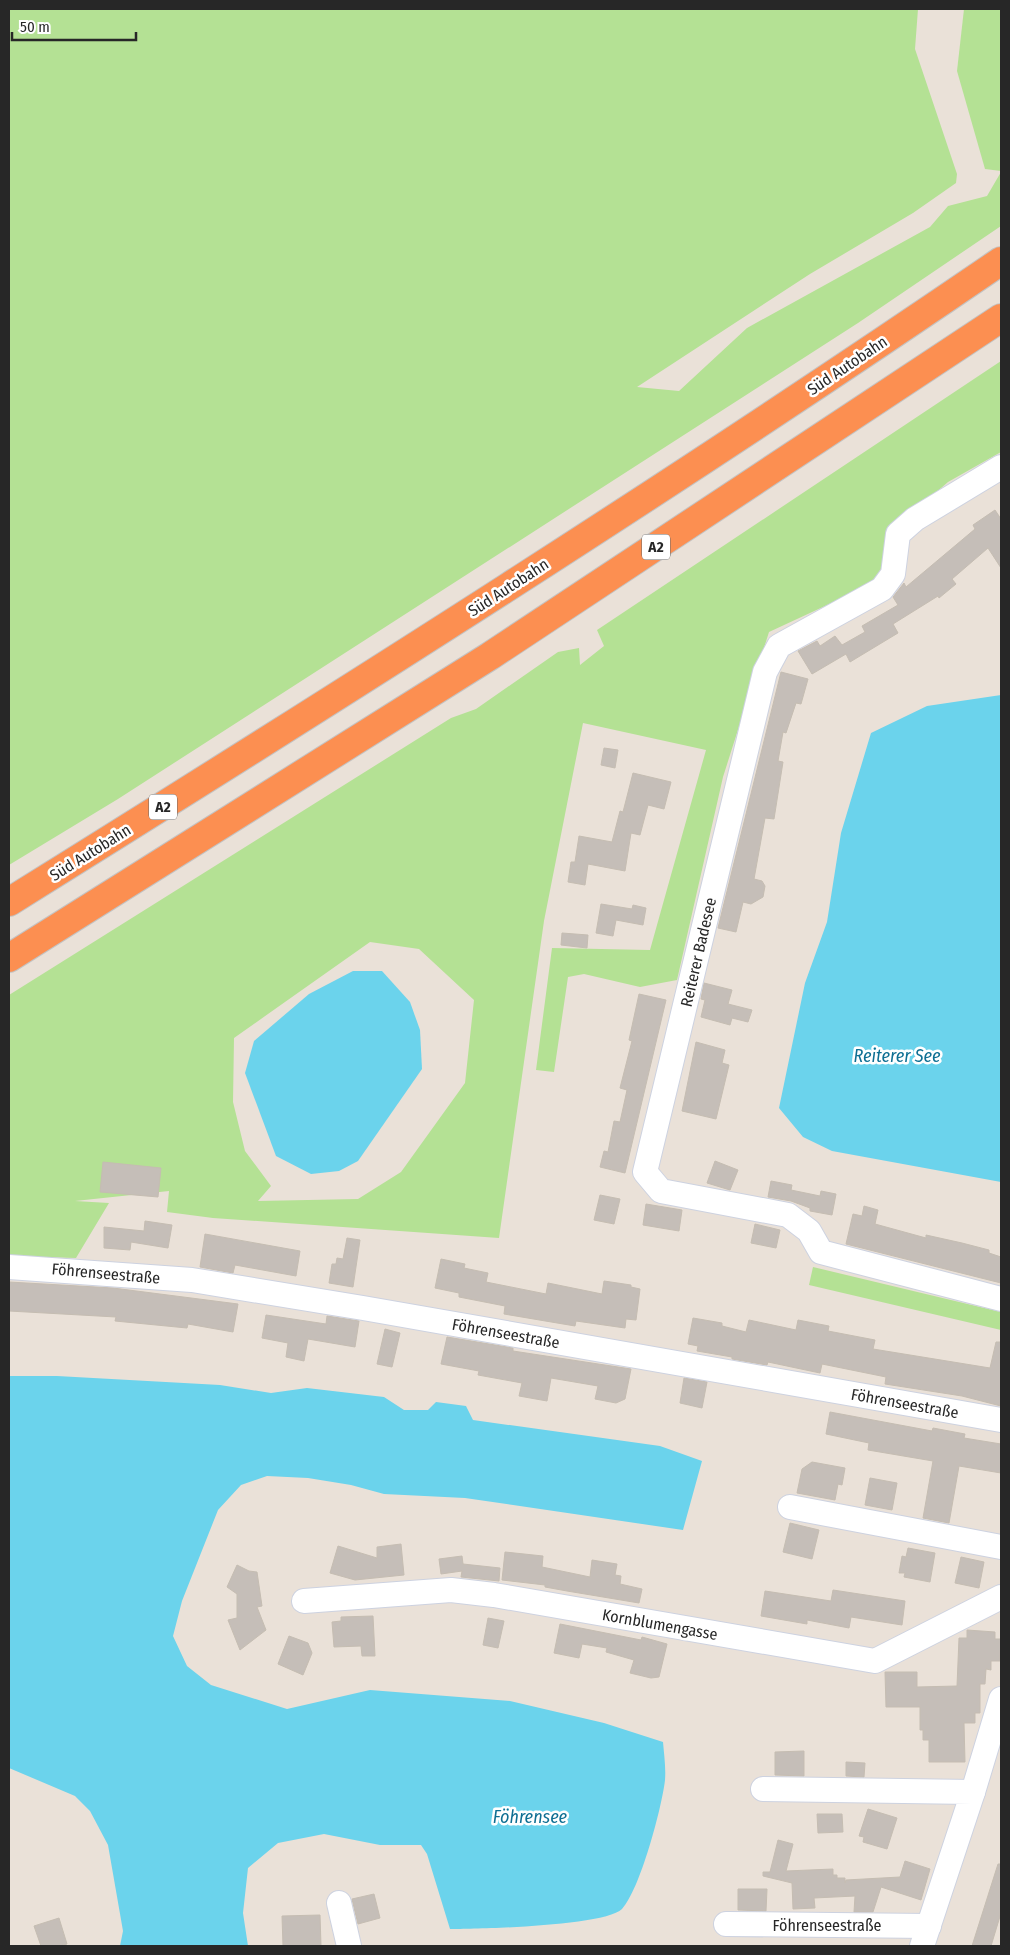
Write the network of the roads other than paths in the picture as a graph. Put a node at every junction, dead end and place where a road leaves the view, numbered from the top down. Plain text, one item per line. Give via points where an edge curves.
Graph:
1 (1001, 261) edge
2 (1001, 318) edge
3 (1001, 467) edge
4 (9, 902) edge
5 (9, 958) edge
6 (9, 1267) edge
7 (1001, 1299) edge
8 (1001, 1420) edge
9 (790, 1507) dead end
10 (1001, 1547) edge
11 (1001, 1597) edge
12 (304, 1601) dead end
13 (1001, 1699) edge
14 (763, 1789) dead end
15 (973, 1792) junction
16 (339, 1903) dead end
17 (726, 1924) dead end
18 (925, 1936) edge
19 (350, 1946) edge

1 - 4 highway, Süd Autobahn / A2 via 519,580
2 - 5 highway, A2 via 490,656
3 - 7 street, Reiterer Badesee via 915,519 898,534 893,574 882,589 779,646 764,672 645,1172 661,1191 788,1215 809,1231 821,1252
6 - 8 street, Föhrenseestraße via 192,1280
9 - 10 street
11 - 12 street, Kornblumengasse via 875,1661 451,1590
13 - 15 street, Föhrenseestraße
14 - 15 street
15 - 18 street, Föhrenseestraße
16 - 19 street
17 - 18 street, Föhrenseestraße

